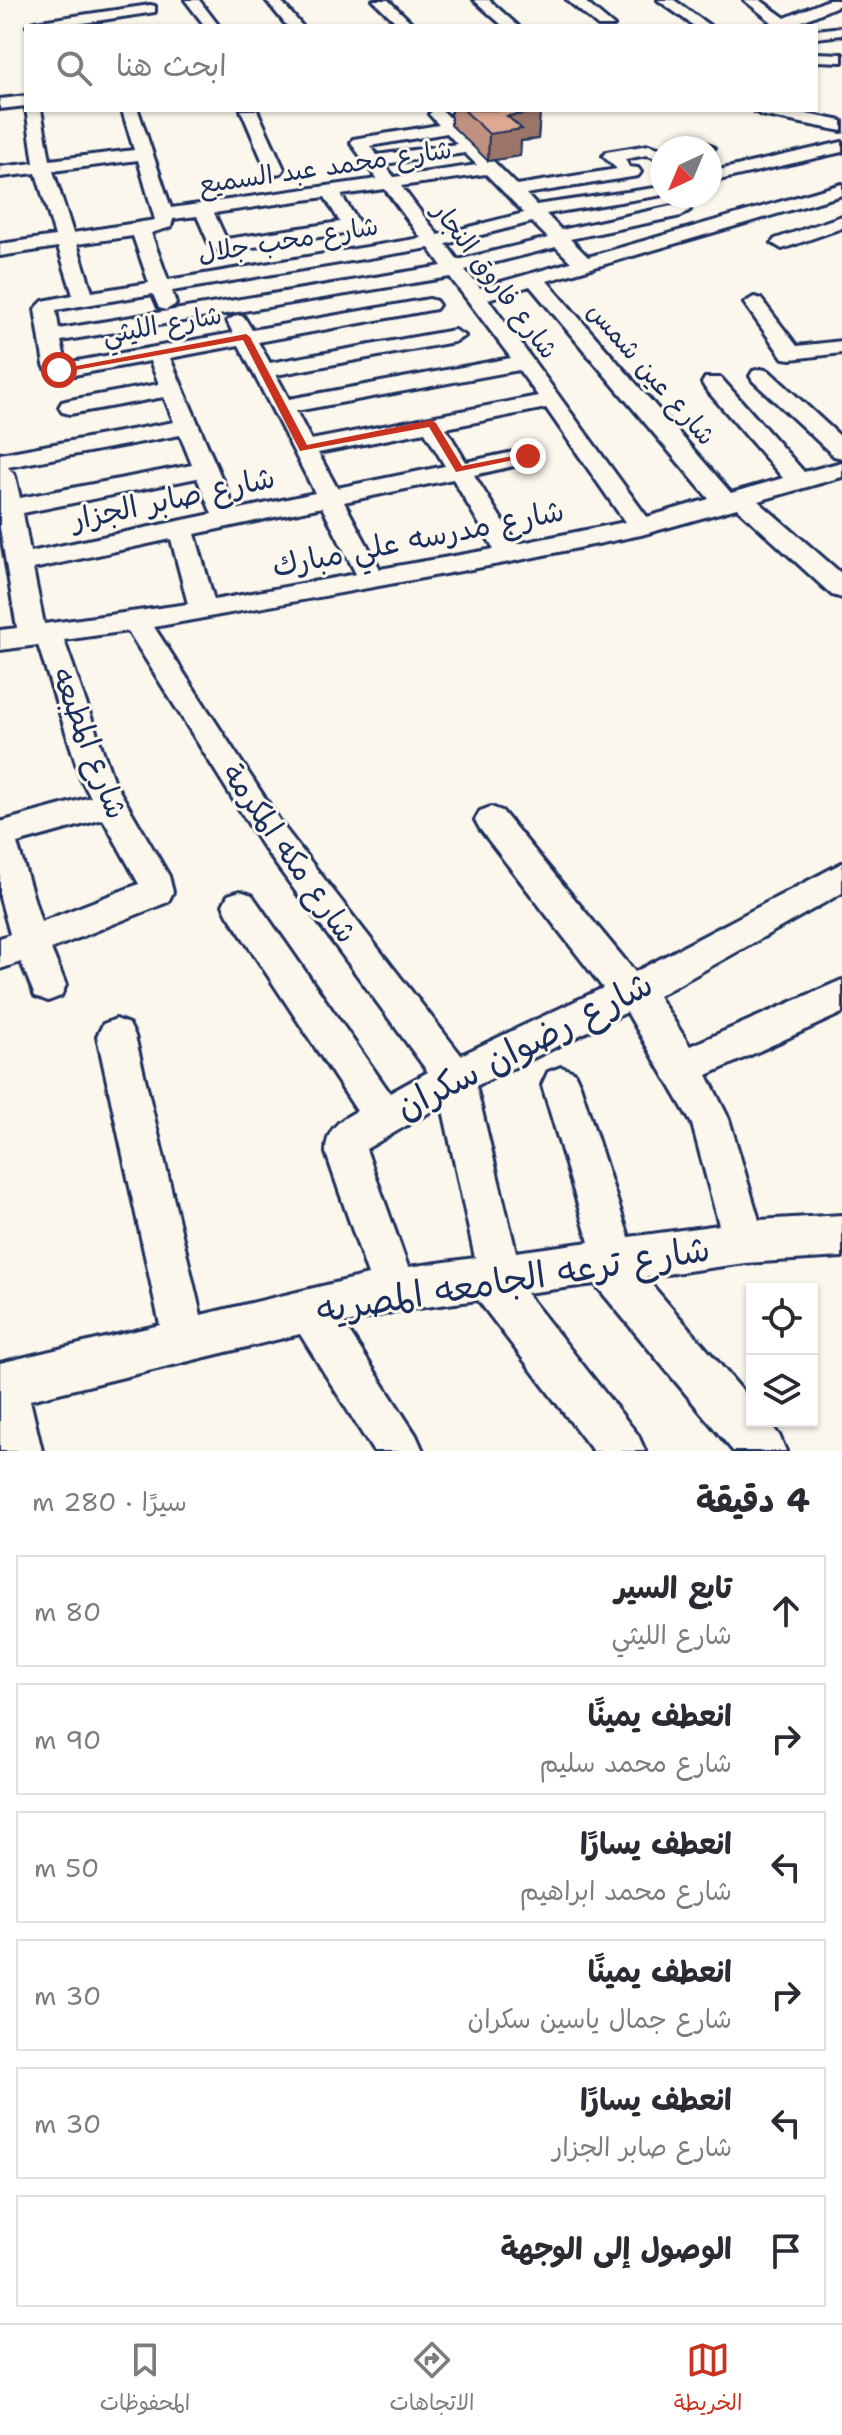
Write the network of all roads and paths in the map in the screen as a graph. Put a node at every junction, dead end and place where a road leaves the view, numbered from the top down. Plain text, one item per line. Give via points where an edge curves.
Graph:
1 (119, 0) edge
2 (192, 0) edge
3 (380, 0) edge
4 (481, 0) edge
5 (574, 0) edge
6 (665, 0) edge
7 (751, 0) edge
8 (840, 0) edge
9 (277, 5) edge
10 (303, 8) dead end
11 (150, 9) edge
12 (63, 15) junction
13 (28, 23) edge
14 (210, 24) edge
15 (293, 24) edge
16 (406, 24) edge
17 (509, 24) edge
18 (604, 24) edge
19 (700, 24) edge
20 (778, 24) edge
21 (782, 24) edge
22 (842, 31) edge
23 (818, 34) edge
24 (818, 57) edge
25 (842, 58) edge
26 (818, 64) edge
27 (842, 65) edge
28 (24, 101) edge
29 (0, 104) edge
30 (24, 108) edge
31 (0, 111) edge
32 (33, 112) edge
33 (131, 112) edge
34 (250, 112) edge
35 (782, 112) edge
36 (804, 114) edge
37 (472, 118) edge
38 (442, 120) edge
39 (842, 126) edge
40 (759, 144) dead end
41 (470, 147) junction
42 (842, 147) edge
43 (650, 151) edge
44 (144, 154) junction
45 (807, 155) junction
46 (722, 158) edge
47 (372, 161) junction
48 (830, 165) dead end
49 (782, 166) junction
50 (43, 167) junction
51 (492, 168) junction
52 (275, 169) dead end
53 (741, 170) junction
54 (0, 172) edge
55 (632, 172) junction
56 (722, 174) edge
57 (761, 181) dead end
58 (390, 185) junction
59 (650, 186) edge
60 (842, 189) edge
61 (514, 191) junction
62 (331, 193) junction
63 (650, 196) edge
64 (722, 198) edge
65 (265, 201) junction
66 (678, 208) edge
67 (203, 210) junction
68 (681, 210) junction
69 (535, 213) junction
70 (164, 215) junction
71 (749, 217) junction
72 (837, 228) edge
73 (706, 229) junction
74 (141, 230) junction
75 (285, 237) junction
76 (559, 238) junction
77 (67, 240) junction
78 (432, 242) junction
79 (782, 243) dead end
80 (0, 250) edge
81 (584, 264) junction
82 (453, 268) junction
83 (533, 278) junction
84 (160, 286) junction
85 (316, 292) junction
86 (475, 296) junction
87 (84, 299) junction
88 (754, 303) dead end
89 (429, 305) dead end
90 (229, 306) junction
91 (45, 307) joint
92 (170, 317) junction
93 (334, 322) junction
94 (454, 336) dead end
95 (50, 337) junction
96 (246, 337) junction
97 (842, 347) edge
98 (157, 353) junction
99 (525, 362) junction
100 (264, 371) junction
101 (761, 376) dead end
102 (713, 383) dead end
103 (174, 388) junction
104 (800, 388) dead end
105 (552, 400) junction
106 (70, 407) dead end
107 (283, 407) junction
108 (431, 423) junction
109 (842, 424) edge
110 (190, 426) junction
111 (304, 449) junction
112 (842, 451) edge
113 (528, 456) dead end
114 (0, 461) edge
115 (206, 469) junction
116 (842, 469) edge
117 (459, 470) junction
118 (0, 472) edge
119 (799, 481) junction
120 (330, 498) junction
121 (734, 502) junction
122 (10, 508) junction
123 (227, 520) junction
124 (641, 527) junction
125 (181, 529) junction
126 (510, 554) junction
127 (19, 563) junction
128 (373, 581) junction
129 (842, 589) edge
130 (204, 611) junction
131 (136, 621) junction
132 (40, 635) junction
133 (0, 640) edge
134 (109, 805) junction
135 (491, 820) dead end
136 (0, 838) edge
137 (842, 877) edge
138 (240, 905) dead end
139 (15, 948) edge
140 (48, 985) dead end
141 (632, 992) junction
142 (842, 996) edge
143 (116, 1036) dead end
144 (683, 1068) junction
145 (455, 1077) junction
146 (561, 1085) dead end
147 (383, 1116) junction
148 (842, 1236) edge
149 (745, 1242) junction
150 (609, 1261) junction
151 (493, 1276) junction
152 (395, 1290) junction
153 (310, 1310) junction
154 (185, 1341) junction
155 (2, 1385) edge
156 (19, 1451) edge
157 (400, 1451) edge
158 (622, 1451) edge
159 (763, 1451) edge

1 - 12 street
2 - 14 street
3 - 16 street
4 - 17 street
5 - 18 street
6 - 19 street
7 - 20 street
8 - 21 street
9 - 10 street
9 - 15 street
11 - 12 street
12 - 13 street
22 - 23 street
24 - 25 street
26 - 27 street
28 - 29 street
30 - 31 street
32 - 50 street
33 - 44 street
34 - 52 street
35 - 36 street
36 - 39 street
37 - 38 street
38 - 41 street
38 - 47 street via 360,141
40 - 49 street
41 - 47 street
41 - 51 street
42 - 45 street
43 - 55 street via 612,155
44 - 50 street
44 - 70 street
45 - 48 street
45 - 49 street
46 - 53 street
47 - 58 street, شارع فاروق النجار
49 - 53 street
50 - 54 street
50 - 77 street
51 - 58 street, شارع محمد عبد السميع
51 - 61 street
53 - 56 street
53 - 57 street
55 - 59 street
55 - 61 street
58 - 62 street, شارع محمد عبد السميع
58 - 78 street, شارع فاروق النجار
60 - 71 street
61 - 69 street
62 - 65 street, شارع محمد عبد السميع
62 - 75 street via 352,226
63 - 69 street, شارع محب جلال
64 - 71 street
65 - 67 street, شارع محمد عبد السميع
65 - 75 street
66 - 68 street
67 - 70 street, شارع محمد عبد السميع
67 - 75 street via 218,245
68 - 73 street
68 - 76 street
69 - 76 street
69 - 78 street, شارع محب جلال
70 - 74 street via 164,223
71 - 73 street
72 - 79 street
73 - 81 street
74 - 77 street
74 - 84 street
76 - 81 street
76 - 82 street
77 - 80 street
77 - 87 street
78 - 82 street, شارع فاروق النجار
78 - 84 street, شارع محب جلال
81 - 83 street
82 - 85 street
82 - 86 street, شارع فاروق النجار
83 - 86 street
83 - 121 street, شارع عين شمس
84 - 87 street, شارع محب جلال
84 - 92 street
85 - 90 street
85 - 93 street
86 - 99 street, شارع فاروق النجار
87 - 91 street, شارع محب جلال
88 - 97 street via 791,353
89 - 93 street, شارع الليثي
90 - 92 street
90 - 96 street
91 - 95 street, شارع الليثي
92 - 95 street
93 - 96 street, شارع الليثي
94 - 100 street
95 - 98 street, شارع الليثي via 59,370
96 - 98 street, شارع الليثي
96 - 100 street
98 - 103 street
99 - 105 street, شارع فاروق النجار
99 - 107 street
100 - 107 street
101 - 112 street
102 - 119 street
103 - 106 street
103 - 110 street
104 - 109 street
105 - 108 street
105 - 124 street, شارع فاروق النجار
107 - 111 street
108 - 111 street
108 - 117 street
110 - 114 street
110 - 115 street
111 - 120 street
113 - 117 street, شارع صابر الجزار
115 - 122 street
115 - 123 street
116 - 119 street, شارع مدرسه علي مبارك
117 - 120 street, شارع صابر الجزار
117 - 126 street
118 - 122 street, شارع المطبعه
119 - 121 street, شارع مدرسه علي مبارك
120 - 123 street, شارع صابر الجزار
120 - 128 street
121 - 124 street, شارع مدرسه علي مبارك
121 - 129 street, شارع عين شمس
122 - 127 street, شارع المطبعه
123 - 125 street, شارع صابر الجزار
124 - 126 street, شارع مدرسه علي مبارك
125 - 127 street, شارع صابر الجزار
125 - 130 street
126 - 128 street, شارع مدرسه علي مبارك
127 - 132 street, شارع المطبعه
128 - 130 street, شارع مدرسه علي مبارك
130 - 131 street, شارع مدرسه علي مبارك
131 - 132 street, شارع مدرسه علي مبارك
131 - 145 street, شارع مكه المكرمة via 272,835
132 - 133 street, شارع مدرسه علي مبارك
132 - 134 street, شارع المطبعه
134 - 136 street
134 - 139 street, شارع المطبعه via 156,892
135 - 141 street
136 - 139 street
137 - 141 street, شارع رضوان سكران
138 - 147 street
139 - 140 street
141 - 144 street
141 - 145 street, شارع رضوان سكران
142 - 144 street
143 - 154 street
144 - 149 street via 710,1119
145 - 147 street, شارع رضوان سكران
145 - 151 street
146 - 150 street
147 - 152 street, شارع رضوان سكران via 352,1135 346,1153
148 - 149 street, شارع ترعه الجامعه المصريه
149 - 150 street, شارع ترعه الجامعه المصريه
150 - 151 street, شارع ترعه الجامعه المصريه
150 - 159 street
151 - 152 street, شارع ترعه الجامعه المصريه
151 - 158 street
152 - 153 street, شارع ترعه الجامعه المصريه
153 - 154 street, شارع ترعه الجامعه المصريه
153 - 157 street
154 - 155 street, شارع ترعه الجامعه المصريه
155 - 156 street

